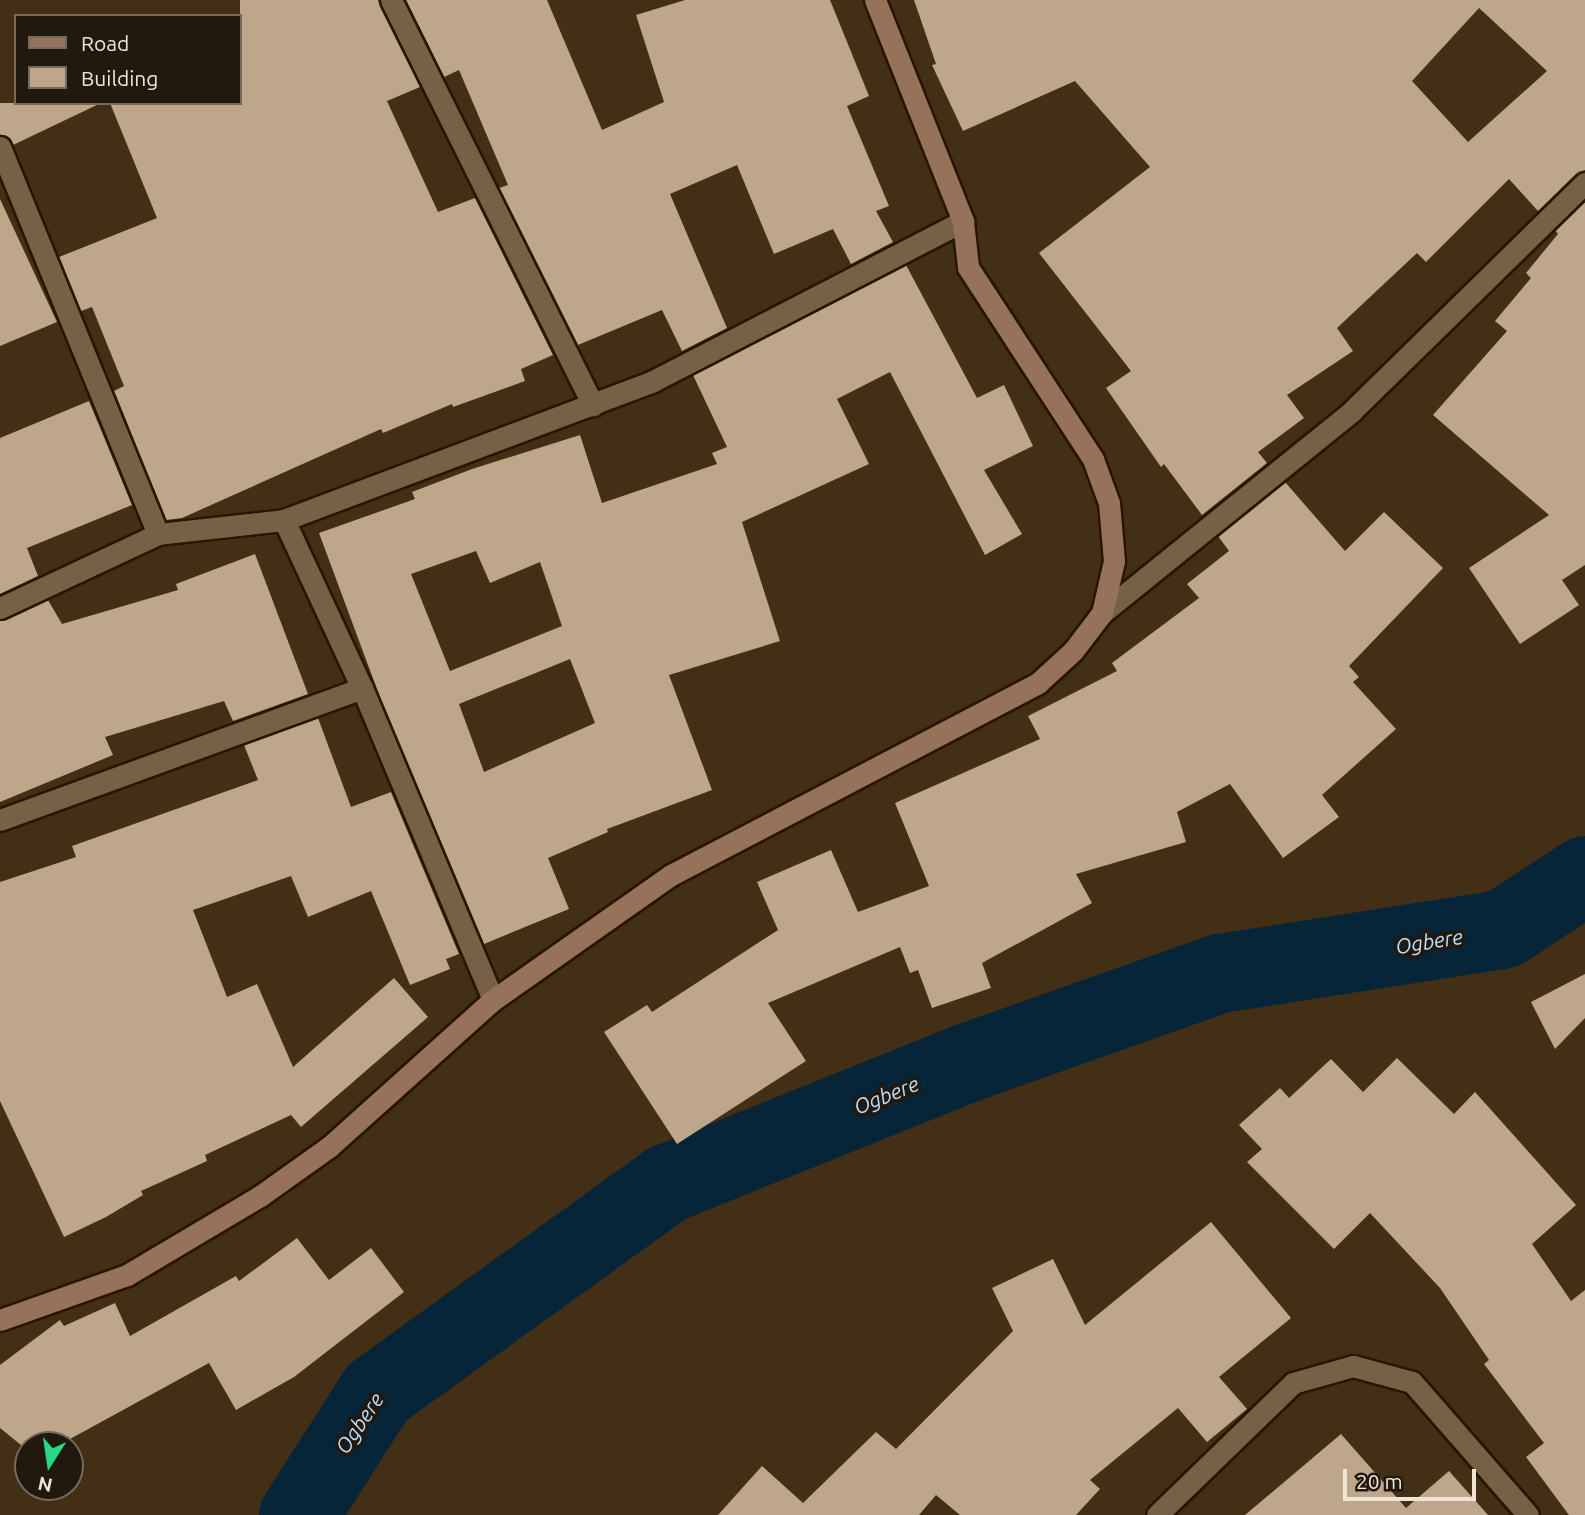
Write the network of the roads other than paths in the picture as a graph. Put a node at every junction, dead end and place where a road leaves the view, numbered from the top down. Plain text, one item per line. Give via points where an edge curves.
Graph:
1 (391, 0) edge
2 (875, 0) edge
3 (0, 147) edge
4 (1585, 183) edge
5 (963, 220) junction
6 (593, 405) junction
7 (284, 520) junction
8 (158, 534) junction
9 (0, 608) edge
10 (1102, 613) junction
11 (362, 688) junction
12 (0, 820) edge
13 (493, 1000) junction
14 (0, 1320) edge
15 (1157, 1515) edge
16 (1528, 1515) edge

1 - 6 street
2 - 5 street
3 - 8 street
4 - 10 street via 1352,411
5 - 6 street via 653,381
5 - 10 street via 968,267 1093,459 1110,503 1115,561
6 - 7 street
7 - 8 street
7 - 11 street
8 - 9 street
10 - 13 street via 1073,652 1038,683 671,875
11 - 12 street
11 - 13 street
13 - 14 street via 329,1147 260,1196 127,1275
15 - 16 street via 1293,1383 1353,1366 1412,1381

